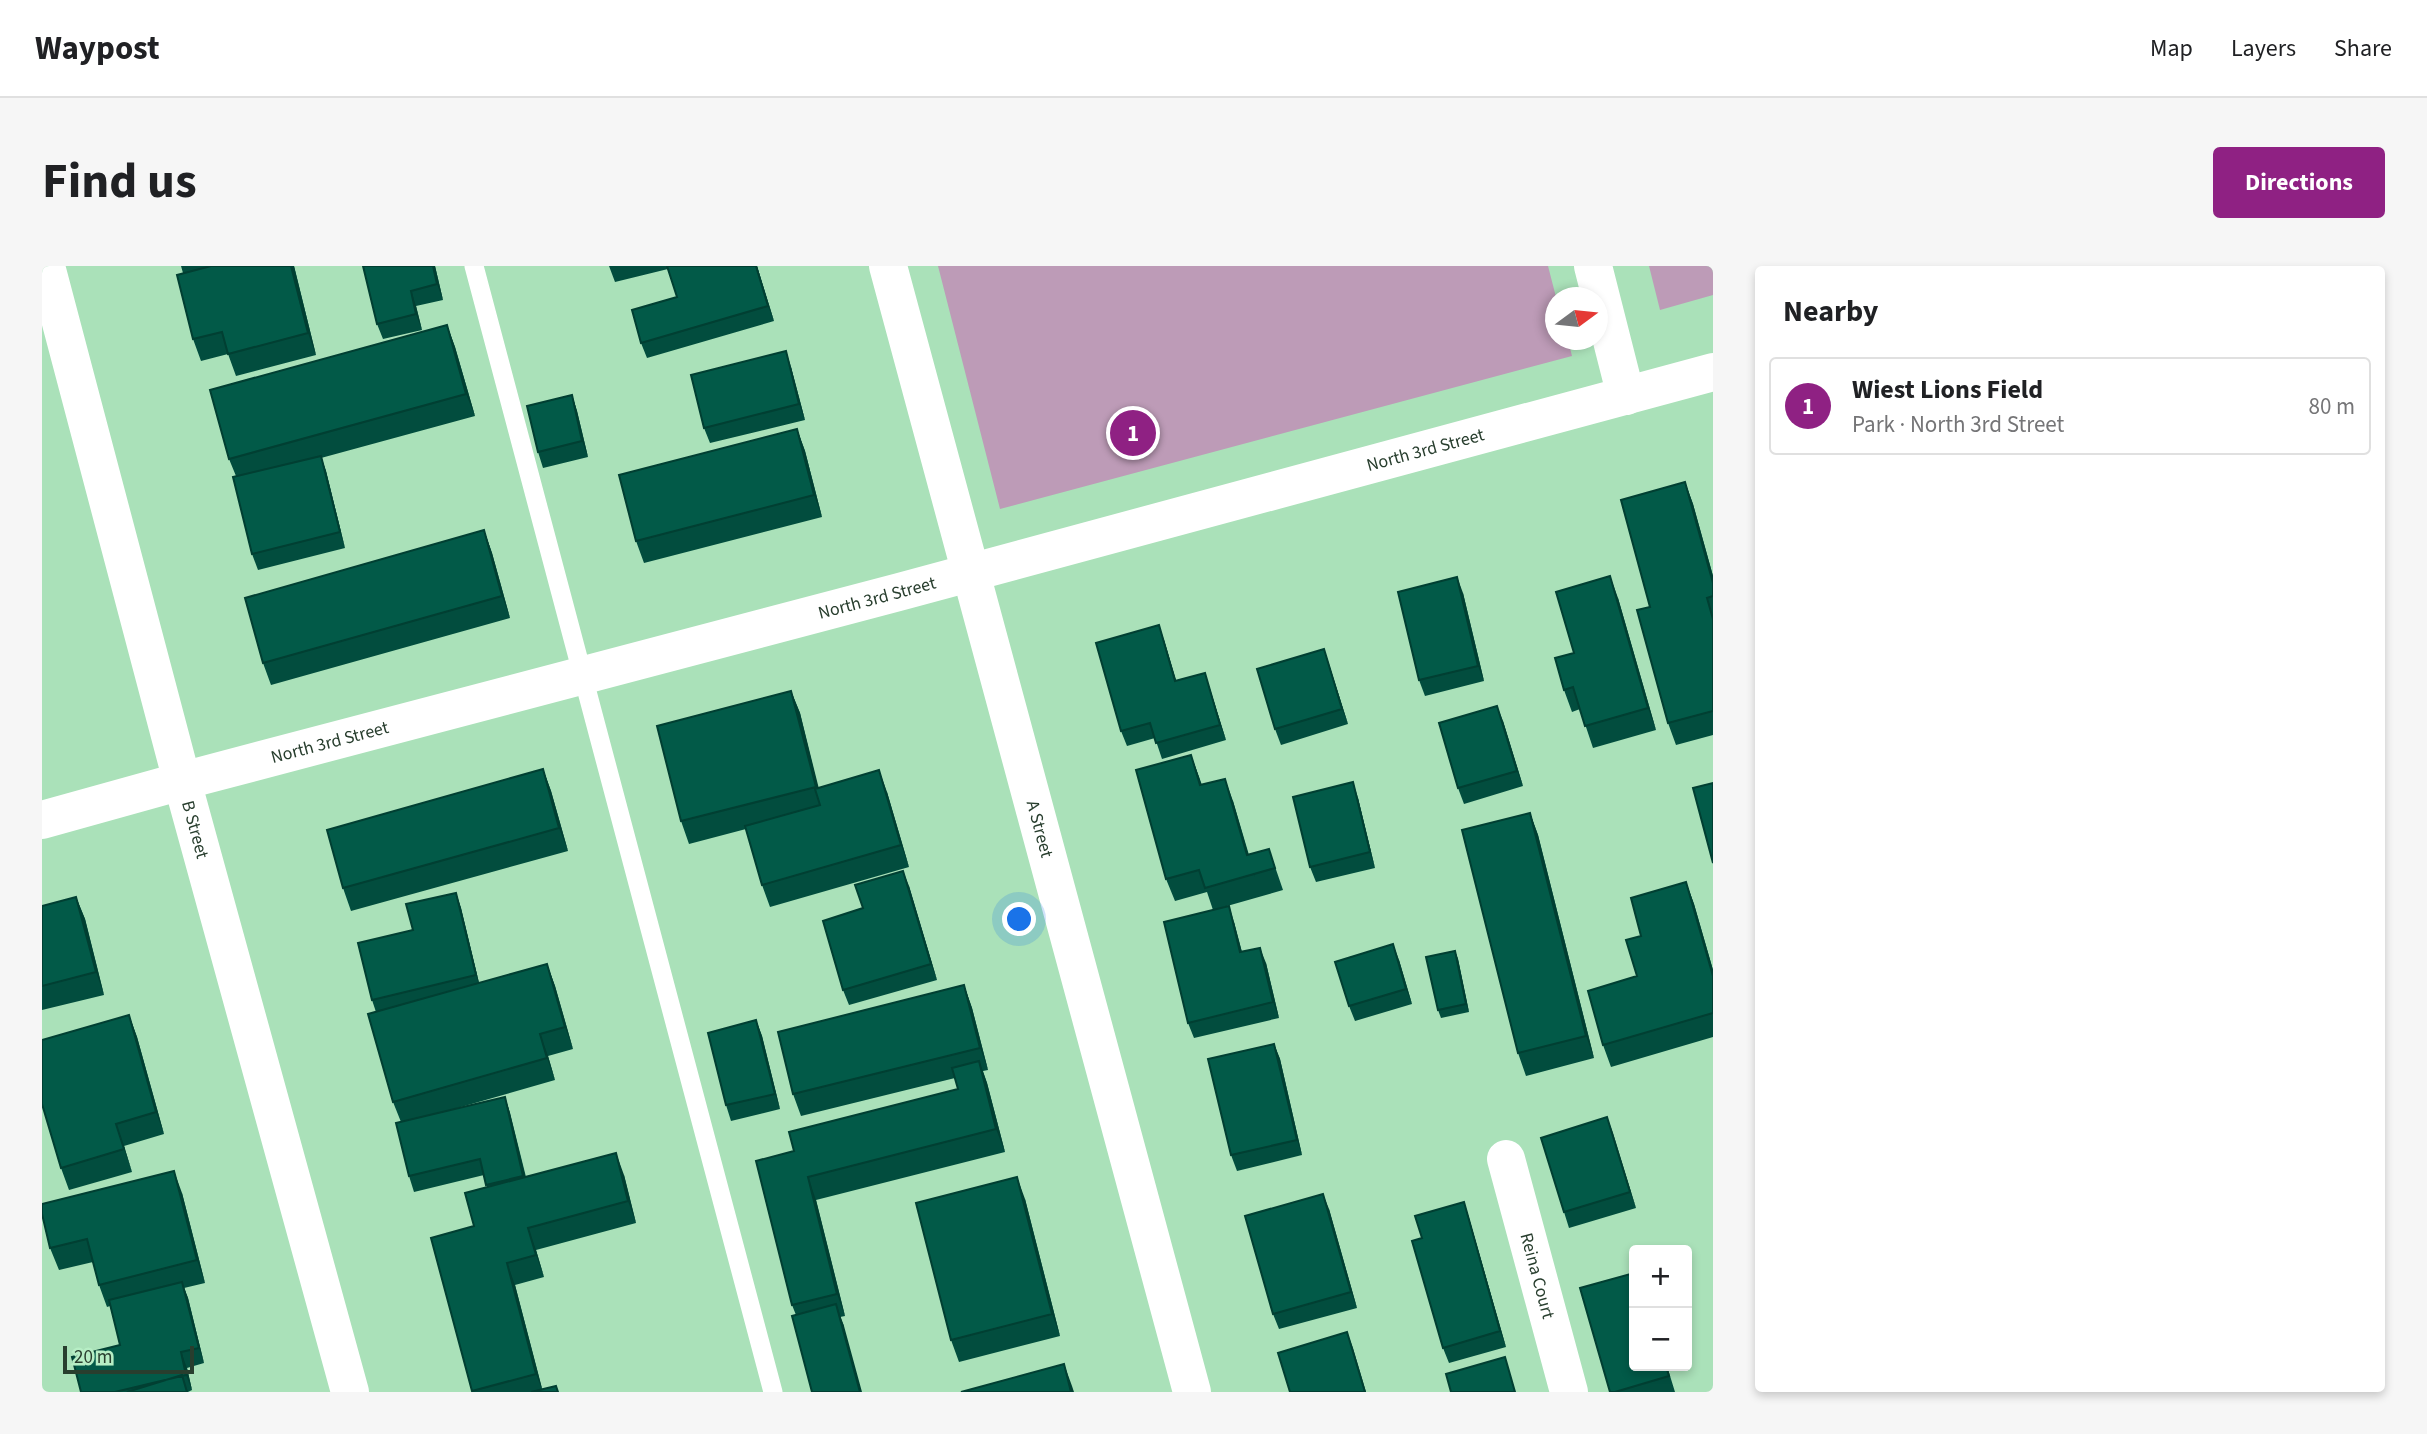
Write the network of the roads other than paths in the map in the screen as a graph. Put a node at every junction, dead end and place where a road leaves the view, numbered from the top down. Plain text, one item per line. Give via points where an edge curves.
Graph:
1 (46, 266) edge
2 (474, 266) edge
3 (888, 266) edge
4 (1593, 266) edge
5 (1713, 372) edge
6 (1626, 396) junction
7 (971, 573) junction
8 (582, 675) junction
9 (182, 781) junction
10 (42, 820) edge
11 (1506, 1159) dead end
12 (350, 1392) edge
13 (773, 1392) edge
14 (1192, 1392) edge
15 (1569, 1392) edge

1 - 9 street, B Street
2 - 8 lane
3 - 7 street, A Street
4 - 6 street
5 - 6 street, North 3rd Street
6 - 7 street, North 3rd Street
7 - 8 street, North 3rd Street
7 - 14 street, A Street
8 - 9 street, North 3rd Street
8 - 13 lane
9 - 10 street, North 3rd Street
9 - 12 street, B Street
11 - 15 street, Reina Court

